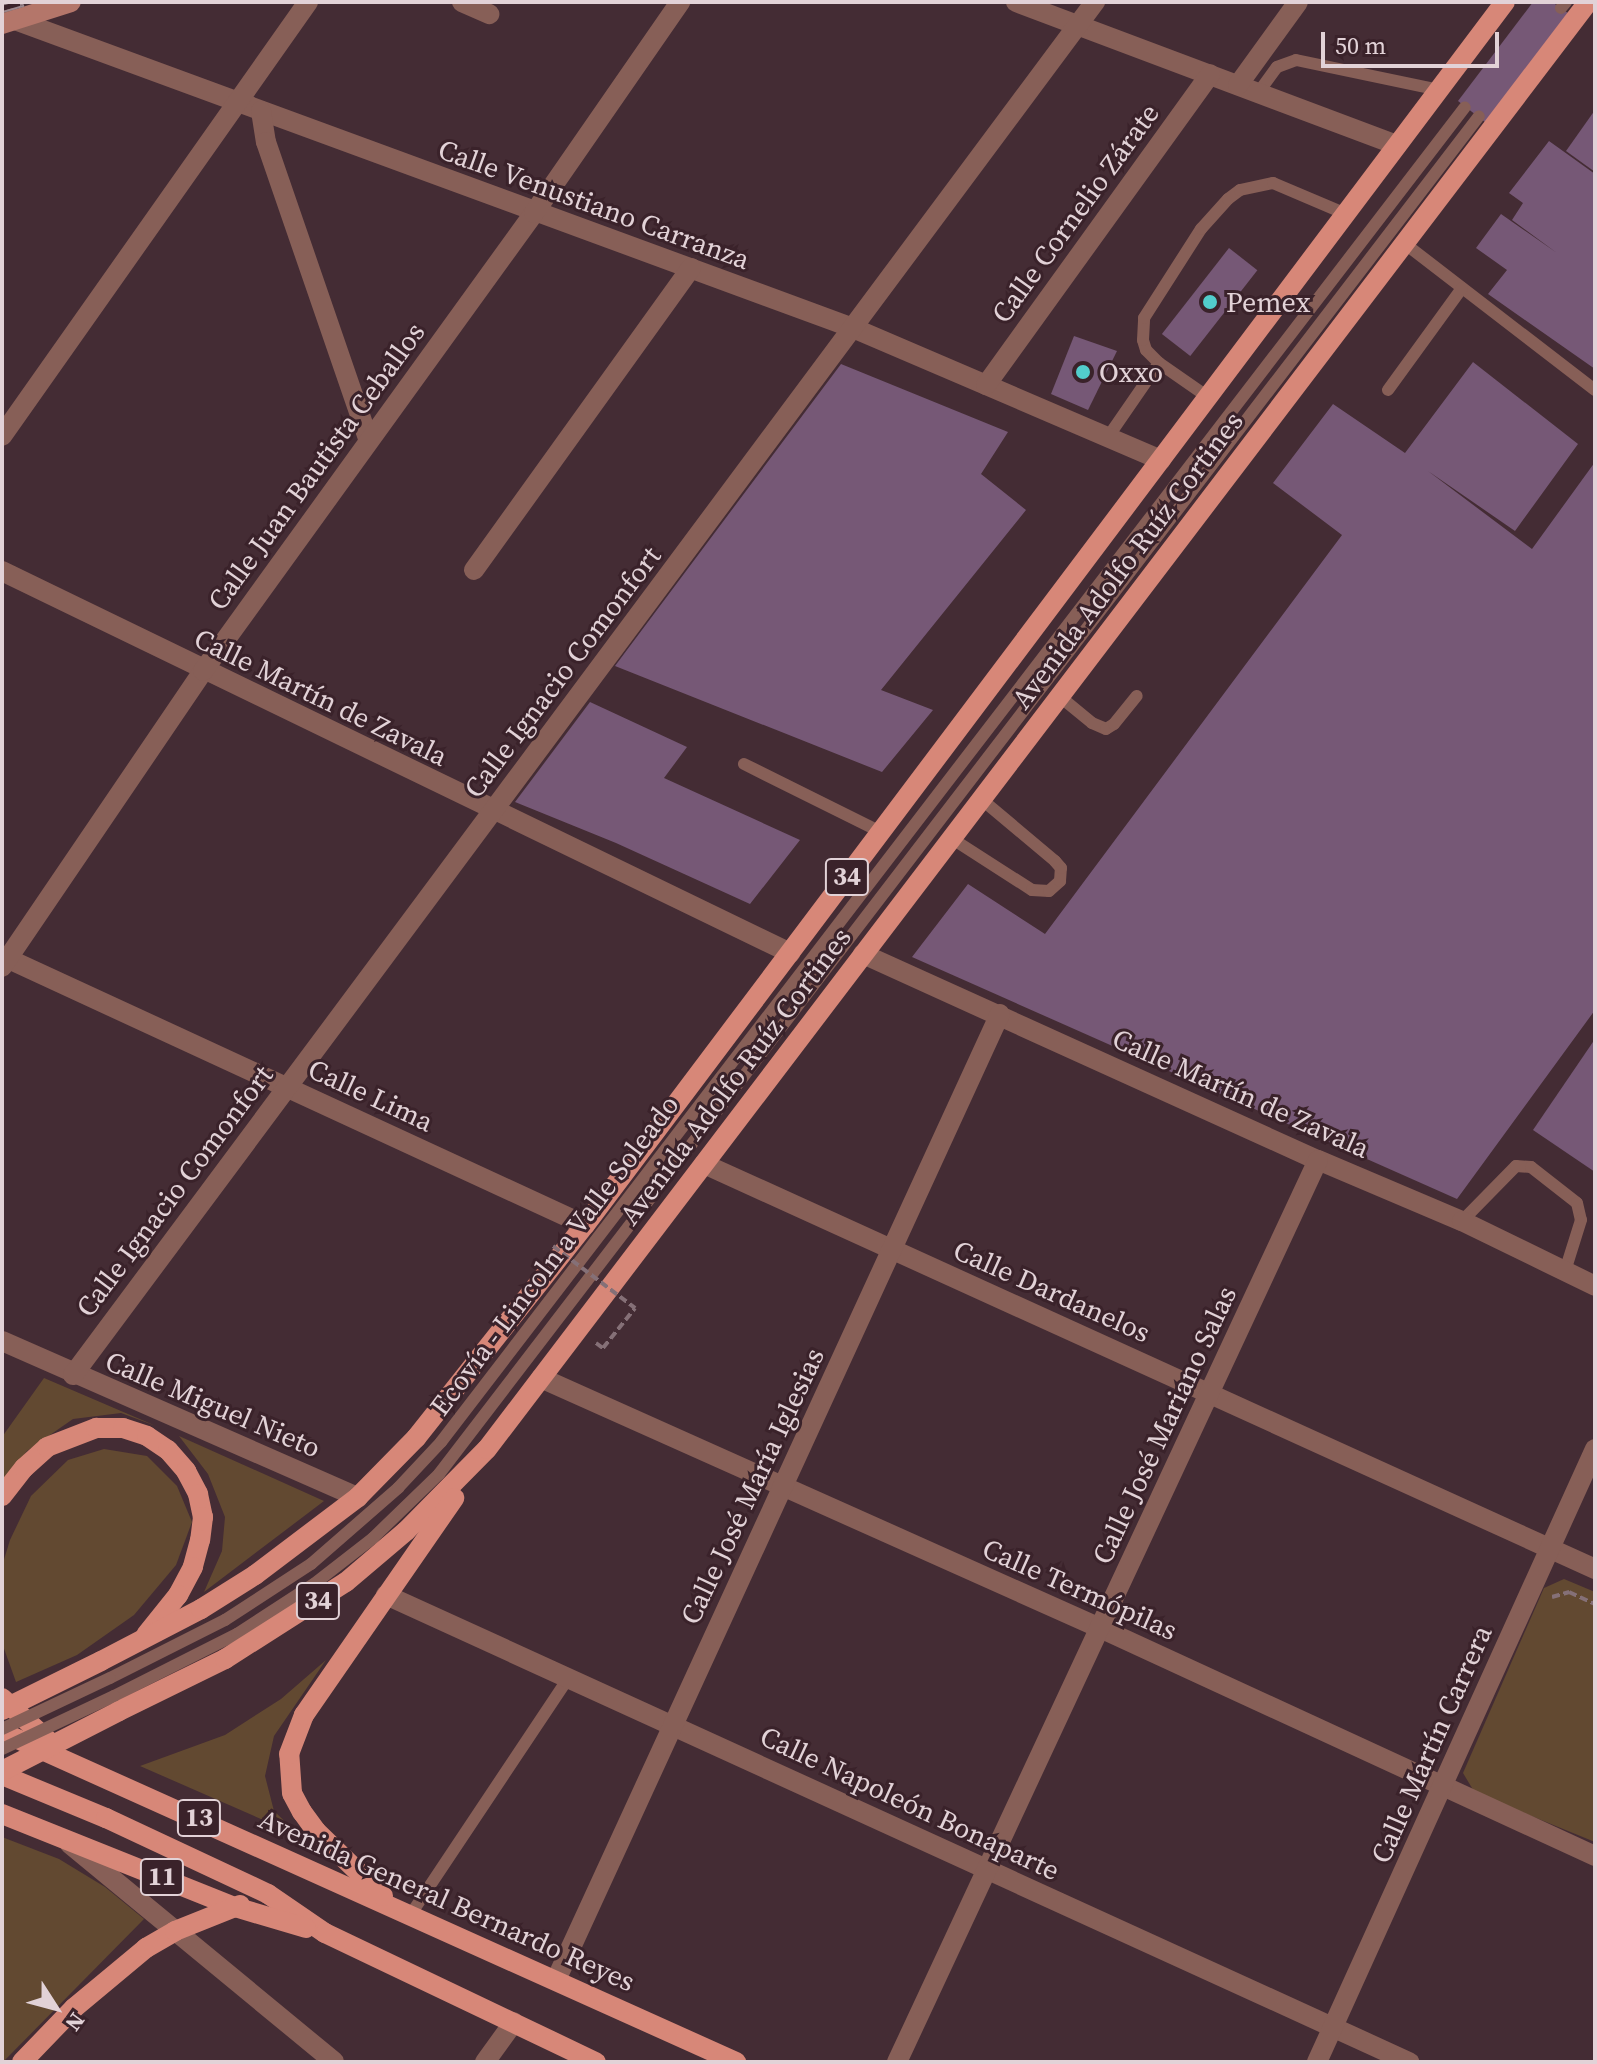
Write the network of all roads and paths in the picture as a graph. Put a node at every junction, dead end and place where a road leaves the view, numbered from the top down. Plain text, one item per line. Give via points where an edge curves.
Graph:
1 (71, 2) edge
2 (308, 2) edge
3 (462, 2) edge
4 (680, 2) edge
5 (1016, 2) edge
6 (1095, 2) edge
7 (1298, 2) edge
8 (1505, 2) edge
9 (1588, 2) edge
10 (489, 14) dead end
11 (6, 19) edge
12 (1078, 26) junction
13 (1210, 74) junction
14 (1238, 85) junction
15 (1439, 90) junction
16 (1258, 93) junction
17 (239, 105) junction
18 (1465, 107) dead end
19 (261, 111) junction
20 (1479, 116) dead end
21 (1397, 145) junction
22 (534, 213) junction
23 (1346, 214) junction
24 (1404, 243) junction
25 (691, 268) junction
26 (1462, 288) junction
27 (853, 328) junction
28 (1159, 363) junction
29 (986, 385) junction
30 (1388, 390) dead end
31 (1595, 390) edge
32 (1208, 397) junction
33 (2, 436) edge
34 (1108, 437) junction
35 (368, 439) junction
36 (1161, 460) junction
37 (474, 570) dead end
38 (2, 571) edge
39 (203, 671) junction
40 (1058, 695) junction
41 (1137, 696) dead end
42 (744, 764) dead end
43 (981, 799) junction
44 (492, 812) junction
45 (881, 832) junction
46 (951, 838) junction
47 (790, 953) junction
48 (863, 954) junction
49 (4, 960) edge
50 (1000, 1014) junction
51 (287, 1087) junction
52 (1318, 1160) junction
53 (704, 1164) junction
54 (1462, 1221) junction
55 (585, 1225) junction
56 (545, 1236) dead end
57 (892, 1250) junction
58 (1565, 1271) junction
59 (1595, 1286) edge
60 (2, 1341) edge
61 (603, 1348) dead end
62 (73, 1375) junction
63 (541, 1378) junction
64 (1210, 1394) junction
65 (487, 1449) junction
66 (1595, 1449) edge
67 (782, 1488) junction
68 (2, 1496) edge
69 (358, 1497) junction
70 (1550, 1548) junction
71 (1595, 1569) edge
72 (386, 1595) junction
73 (1595, 1604) edge
74 (1545, 1611) dead end
75 (1100, 1628) junction
76 (141, 1642) junction
77 (106, 1670) junction
78 (569, 1677) junction
79 (2, 1698) edge
80 (117, 1703) junction
81 (2, 1710) edge
82 (673, 1724) junction
83 (2, 1730) edge
84 (2, 1749) edge
85 (74, 1762) junction
86 (2, 1773) edge
87 (1442, 1787) junction
88 (2, 1814) edge
89 (58, 1834) junction
90 (1595, 1856) edge
91 (989, 1871) junction
92 (268, 1894) junction
93 (235, 1907) junction
94 (403, 1910) junction
95 (175, 1931) junction
96 (325, 1933) junction
97 (556, 1980) junction
98 (514, 2022) junction
99 (1333, 2027) junction
100 (22, 2062) edge
101 (334, 2062) edge
102 (485, 2062) edge
103 (596, 2062) edge
104 (736, 2062) edge
105 (897, 2062) edge
106 (1317, 2062) edge
107 (1409, 2062) edge

1 - 11 street
2 - 17 street
3 - 10 street
4 - 22 street, Calle Juan Bautista Ceballos
5 - 12 street
6 - 12 street, Calle Ignacio Comonfort
7 - 14 street
8 - 15 main road, Avenida Adolfo Ruíz Cortines / 34
9 - 24 main road, Avenida Adolfo Ruíz Cortines / 34
11 - 17 street, Calle Venustiano Carranza
12 - 13 street
12 - 27 street, Calle Ignacio Comonfort
13 - 14 street
13 - 29 street, Calle Cornelio Zárate
14 - 16 street
15 - 16 lane via 1296,60 1277,67
15 - 21 main road, Avenida Adolfo Ruíz Cortines / 34
16 - 21 street
17 - 19 street, Calle Venustiano Carranza
17 - 33 street
18 - 77 lane, Ecovía - Lincoln a Valle Soleado via 441,1442 369,1516 311,1564 225,1620
19 - 22 street, Calle Venustiano Carranza
19 - 35 street via 266,142
20 - 80 lane via 439,1474 373,1538 314,1584
21 - 23 main road, Avenida Adolfo Ruíz Cortines / 34
22 - 25 street, Calle Venustiano Carranza
22 - 35 street, Calle Juan Bautista Ceballos
23 - 28 lane via 1273,183 1240,190 1228,199 1201,229 1144,318 1146,350
23 - 32 main road, Avenida Adolfo Ruíz Cortines / 34
24 - 26 lane
24 - 40 main road, Avenida Adolfo Ruíz Cortines / 34
25 - 27 street, Calle Venustiano Carranza
25 - 37 street
26 - 30 lane
26 - 31 lane
27 - 29 street, Calle Venustiano Carranza
27 - 44 street, Calle Ignacio Comonfort
28 - 32 lane
28 - 34 lane
29 - 34 street, Calle Venustiano Carranza
32 - 36 main road, Avenida Adolfo Ruíz Cortines / 34
34 - 36 street, Calle Venustiano Carranza
35 - 39 street, Calle Juan Bautista Ceballos
36 - 45 main road, Avenida Adolfo Ruíz Cortines / 34
38 - 39 street, Calle Martín de Zavala
39 - 44 street, Calle Martín de Zavala
39 - 49 street, Calle Juan Bautista Ceballos
40 - 41 lane via 1106,729
40 - 43 main road, Avenida Adolfo Ruíz Cortines / 34
42 - 45 lane
43 - 46 main road, Avenida Adolfo Ruíz Cortines / 34
43 - 46 lane via 1055,861 1061,868 1060,881 1049,891 1032,890
44 - 47 street, Calle Martín de Zavala
44 - 51 street, Calle Ignacio Comonfort
45 - 47 main road, Avenida Adolfo Ruíz Cortines / 34
46 - 48 main road, Avenida Adolfo Ruíz Cortines / 34
47 - 55 main road, Avenida Adolfo Ruíz Cortines / 34
48 - 50 street, Calle Martín de Zavala
48 - 53 main road, Avenida Adolfo Ruíz Cortines / 34
49 - 51 street, Calle Lima
50 - 52 street, Calle Martín de Zavala
50 - 57 street, Calle José María Iglesias
51 - 55 street, Calle Lima
51 - 62 street, Calle Ignacio Comonfort
52 - 54 street, Calle Martín de Zavala
52 - 64 street, Calle José Mariano Salas
53 - 57 street, Calle Dardanelos
53 - 63 main road, Avenida Adolfo Ruíz Cortines / 34
54 - 58 street, Calle Martín de Zavala
54 - 58 lane via 1516,1166 1531,1167 1577,1203 1581,1220
55 - 69 main road, Avenida Adolfo Ruíz Cortines / 34 via 416,1438
56 - 61 path, bridge via 635,1308
57 - 64 street, Calle Dardanelos
57 - 67 street, Calle José María Iglesias
58 - 59 street, Calle Martín de Zavala
60 - 62 street, Calle Miguel Nieto
62 - 69 street, Calle Miguel Nieto
63 - 65 main road, Avenida Adolfo Ruíz Cortines / 34
63 - 67 street, Calle Termópilas
64 - 70 street, Calle Dardanelos
64 - 75 street, Calle José Mariano Salas
65 - 72 main road
65 - 80 main road, Avenida Adolfo Ruíz Cortines / 34 via 406,1531 346,1582 225,1659
66 - 70 street, Calle Martín Carrera
67 - 75 street, Calle Termópilas
67 - 82 street, Calle José María Iglesias
68 - 76 main road via 47,1447 96,1428 123,1428 168,1450 198,1494 200,1540 178,1595
69 - 76 main road, Avenida Adolfo Ruíz Cortines / 34 via 255,1575
70 - 71 street, Calle Dardanelos
70 - 87 street, Calle Martín Carrera
72 - 78 street, Calle Napoleón Bonaparte
72 - 94 main road via 304,1715 293,1736 288,1774 292,1793 316,1831
73 - 74 path via 1569,1592 1552,1597
75 - 87 street, Calle Termópilas
75 - 91 street, Calle José Mariano Salas
76 - 77 main road, Avenida Adolfo Ruíz Cortines / 34
77 - 81 main road, Avenida Adolfo Ruíz Cortines / 34, bridge
77 - 83 lane, Ecovía - Lincoln a Valle Soleado, bridge
78 - 82 street, Calle Napoleón Bonaparte
78 - 94 lane
79 - 85 main road
80 - 84 lane, bridge
80 - 86 main road, Avenida Adolfo Ruíz Cortines / 34, bridge
82 - 91 street, Calle Napoleón Bonaparte
82 - 97 street, Calle José María Iglesias
83 - 85 main road, Avenida General Bernardo Reyes / 13
85 - 94 main road, Avenida General Bernardo Reyes / 13
86 - 92 main road, 13
87 - 90 street, Calle Termópilas
87 - 99 street, Calle Martín Carrera
88 - 89 main road, 11
89 - 93 main road, 11
89 - 95 street
91 - 99 street, Calle Napoleón Bonaparte
91 - 105 street, Calle José Mariano Salas
92 - 93 main road
92 - 96 main road, 13
93 - 95 main road
93 - 96 main road, 11
94 - 97 main road, Avenida General Bernardo Reyes / 13
95 - 100 main road via 110,1976
95 - 101 street
96 - 98 main road, 13
97 - 104 main road, Avenida General Bernardo Reyes / 13
98 - 102 street
98 - 103 main road, 13
99 - 106 street, Calle Martín Carrera
99 - 107 street, Calle Napoleón Bonaparte

